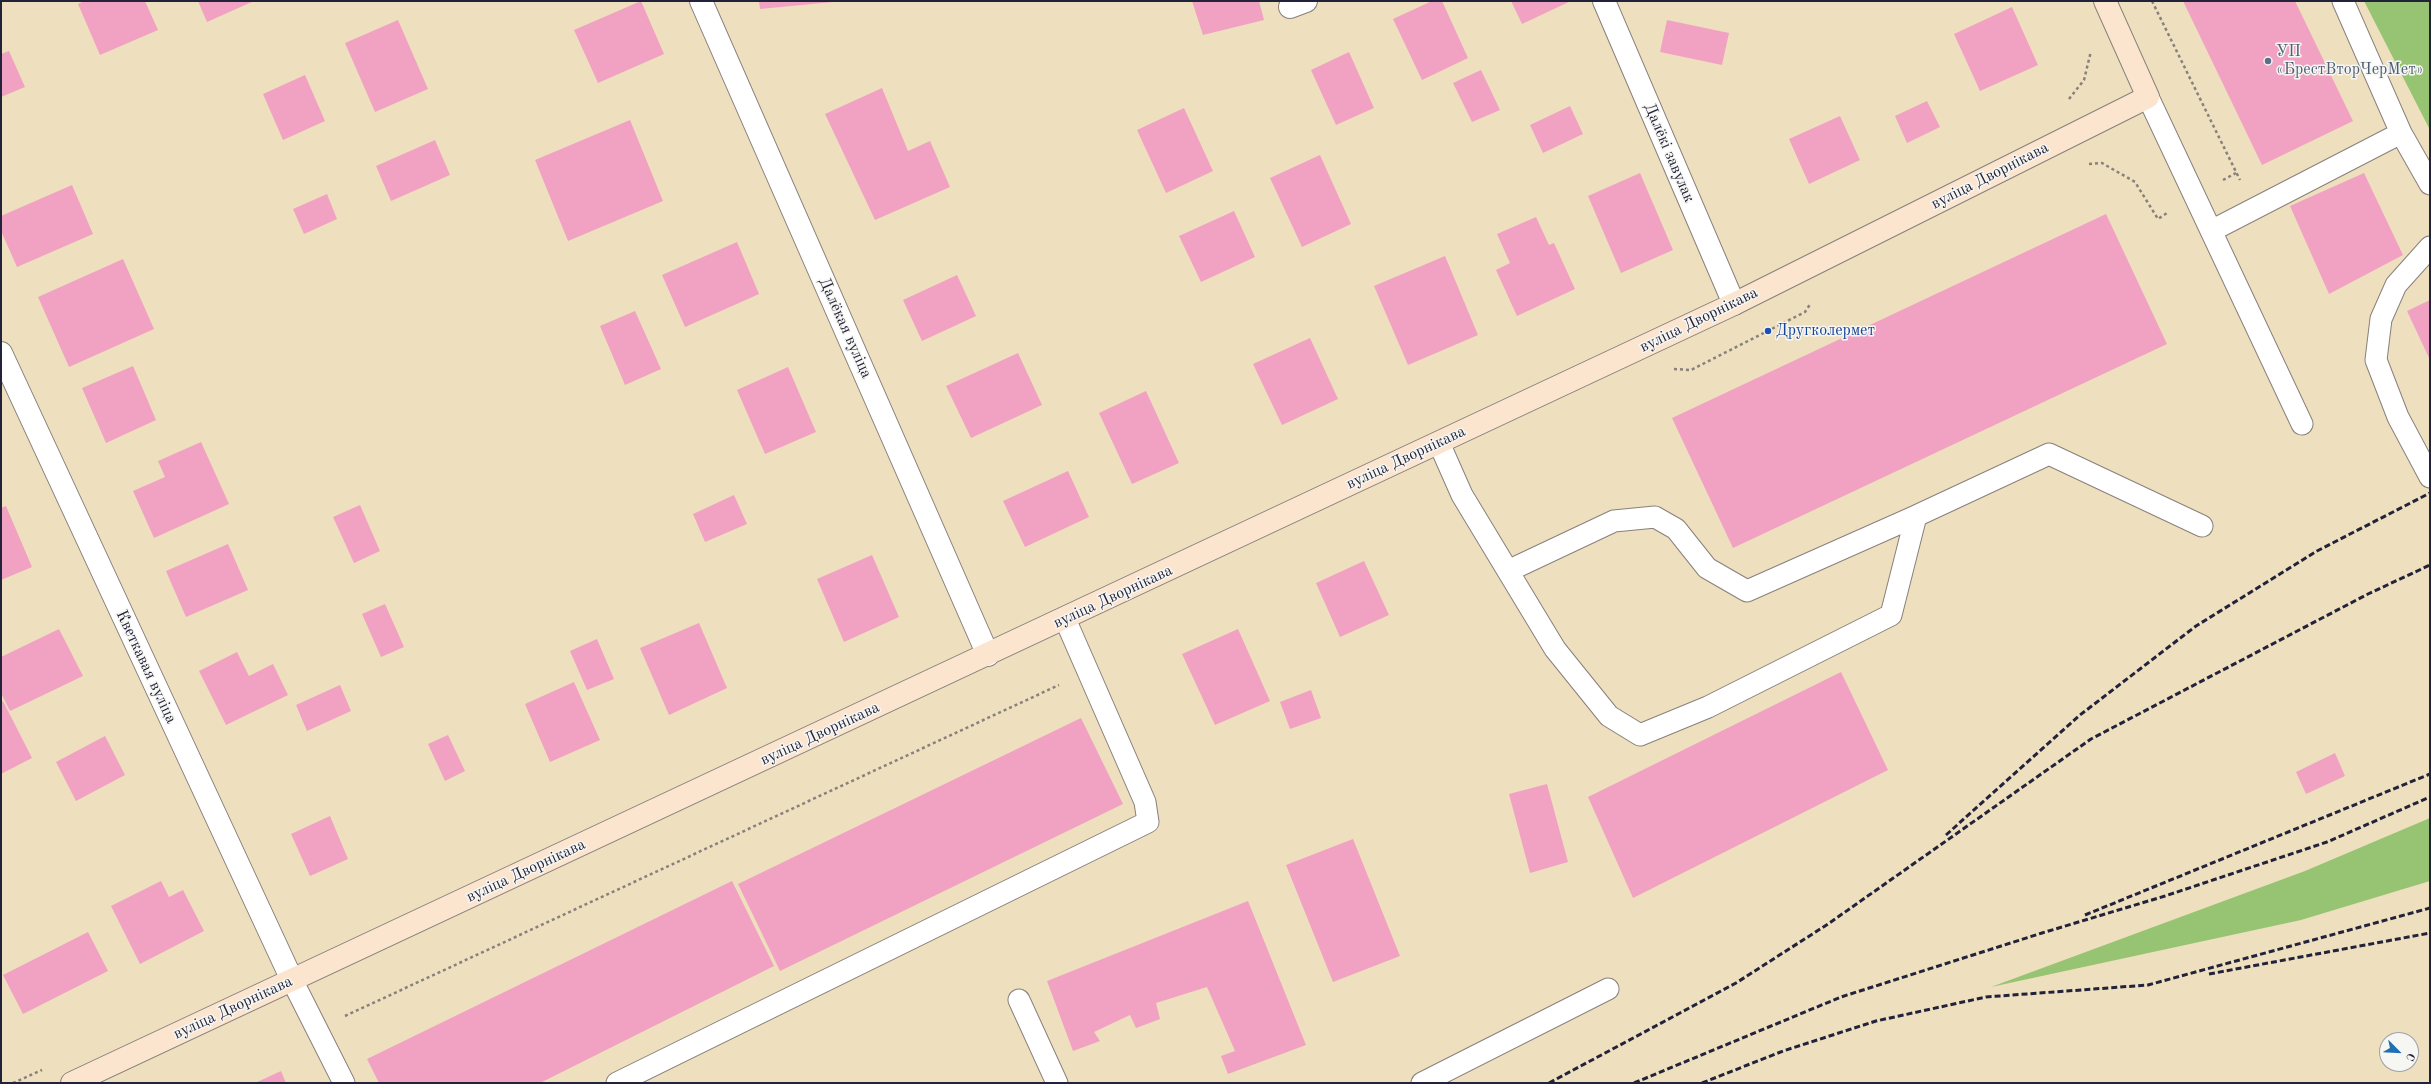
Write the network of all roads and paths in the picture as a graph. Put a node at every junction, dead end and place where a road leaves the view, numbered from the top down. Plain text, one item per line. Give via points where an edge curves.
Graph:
1 (701, 1) edge
2 (1604, 1) edge
3 (2105, 1) edge
4 (2152, 1) edge
5 (2343, 1) edge
6 (2148, 97) junction
7 (2401, 132) junction
8 (2430, 184) edge
9 (2254, 208) junction
10 (2211, 231) junction
11 (2430, 247) edge
12 (1734, 304) junction
13 (1, 353) edge
14 (2302, 424) dead end
15 (1439, 443) junction
16 (2430, 477) edge
17 (1916, 516) junction
18 (2202, 526) dead end
19 (1508, 571) junction
20 (1065, 620) junction
21 (988, 655) junction
22 (1087, 671) junction
23 (292, 980) junction
24 (1608, 989) dead end
25 (1019, 1000) dead end
26 (316, 1030) junction
27 (72, 1083) edge
28 (344, 1083) edge
29 (616, 1083) edge
30 (1057, 1083) edge
31 (1422, 1083) edge

1 - 21 street, Далёкая вуліца
2 - 12 street, Далёкі завулак
3 - 6 street
4 - 9 path
5 - 7 lane
6 - 10 lane
6 - 12 street, вуліца Дворнікава
7 - 8 lane
7 - 9 lane
9 - 10 lane
10 - 14 lane
11 - 16 lane via 2396,285 2381,319 2376,360 2398,417
12 - 15 street, вуліца Дворнікава
13 - 23 street, Кветкавая вуліца
15 - 19 lane via 1462,495
15 - 20 street, вуліца Дворнікава
17 - 18 lane via 2049,454
17 - 19 lane via 1747,591 1707,568 1676,529 1655,518 1614,521
17 - 19 lane via 1891,615 1708,707 1640,735 1609,716 1555,649
20 - 21 street, вуліца Дворнікава
20 - 22 lane
21 - 23 street, вуліца Дворнікава
22 - 26 path
22 - 29 lane via 1145,802 1148,822
23 - 26 lane
23 - 27 street, вуліца Дворнікава
24 - 31 lane
25 - 30 lane
26 - 28 lane

